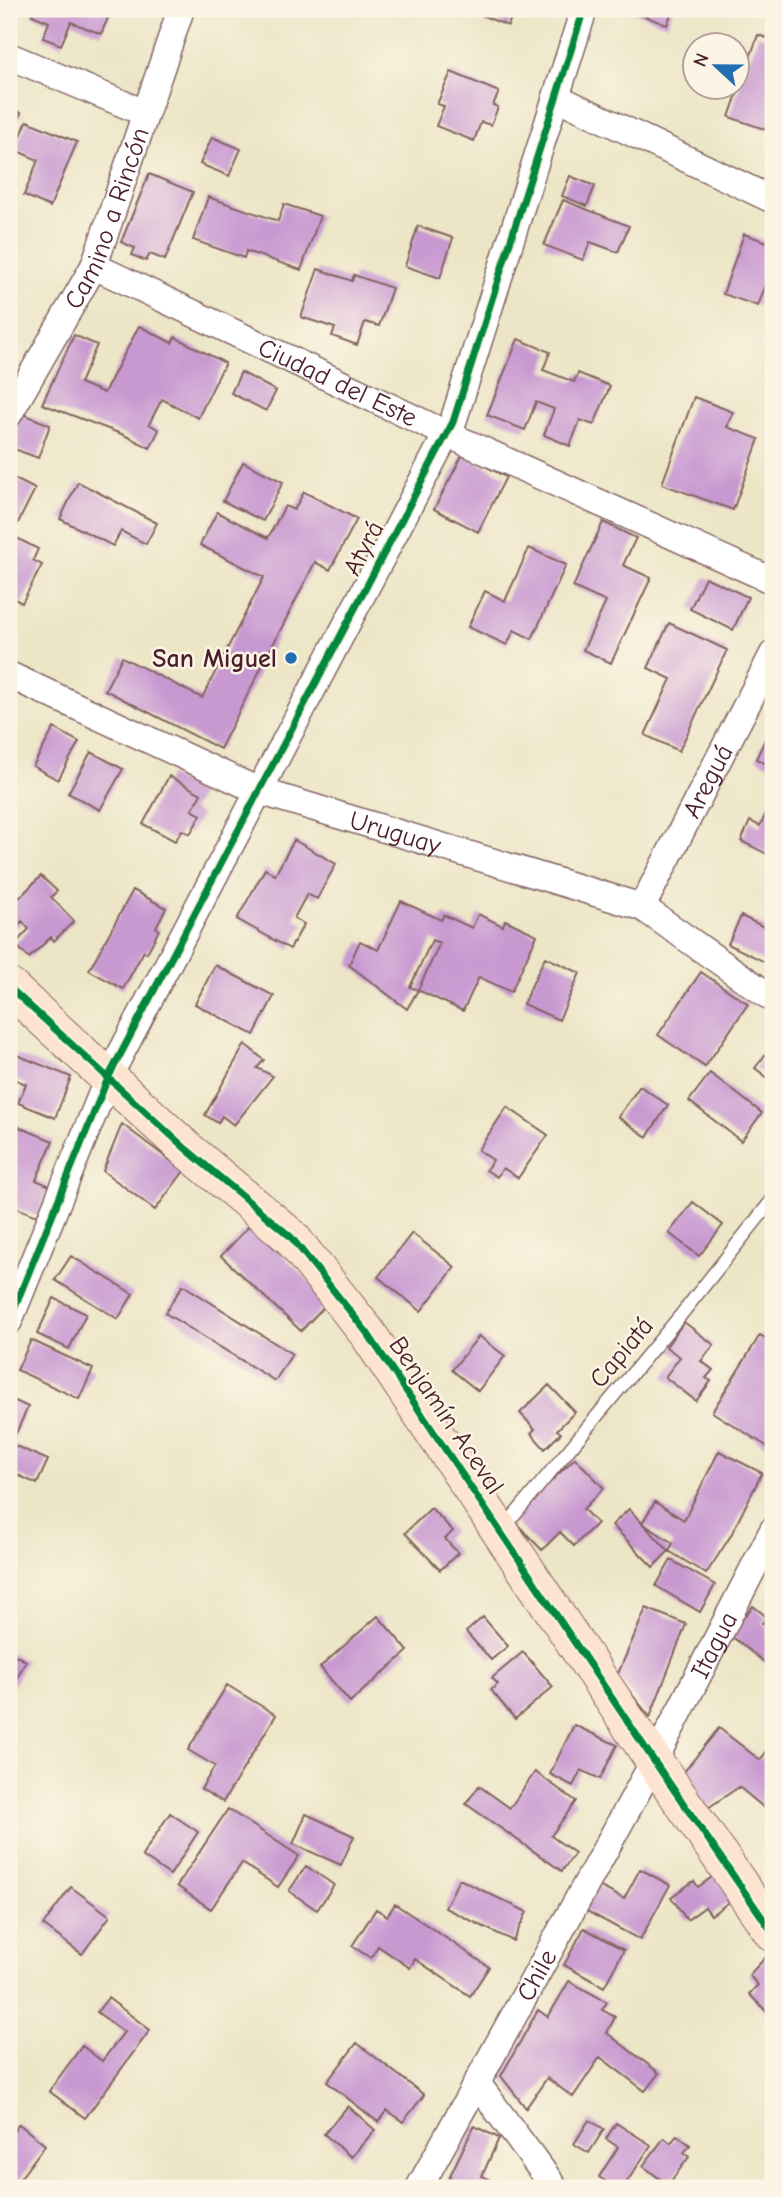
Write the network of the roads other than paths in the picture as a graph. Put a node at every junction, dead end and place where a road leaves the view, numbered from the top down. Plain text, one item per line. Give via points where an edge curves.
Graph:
1 (181, 9) edge
2 (584, 9) edge
3 (9, 56) edge
4 (556, 97) junction
5 (145, 113) junction
6 (773, 200) edge
7 (94, 266) junction
8 (9, 414) edge
9 (447, 434) junction
10 (773, 582) edge
11 (773, 653) edge
12 (9, 675) edge
13 (259, 791) junction
14 (642, 907) junction
15 (9, 987) edge
16 (773, 999) edge
17 (108, 1078) junction
18 (773, 1199) edge
19 (9, 1321) edge
20 (773, 1530) edge
21 (500, 1531) junction
22 (654, 1761) junction
23 (773, 1933) edge
24 (477, 2083) junction
25 (419, 2188) edge
26 (555, 2188) edge

1 - 5 street, Camino a Rincón
2 - 4 street, Atyrá
3 - 5 street
4 - 6 street
4 - 9 street, Atyrá
5 - 7 street, Camino a Rincón
7 - 8 street, Camino a Rincón
7 - 9 street, Ciudad del Este
9 - 10 street, Ciudad del Este
9 - 13 street, Atyrá
11 - 14 street, Areguá
12 - 13 street, Uruguay
13 - 14 street, Uruguay
13 - 17 street, Atyrá
14 - 16 street, Uruguay
15 - 17 street, Benjamín Aceval
17 - 19 street, Atyrá
17 - 21 street, Benjamín Aceval via 292,1237 368,1334
18 - 21 lane, Capiatá
20 - 22 street, Itagua
21 - 22 street, Benjamín Aceval
22 - 23 street, Benjamín Aceval
22 - 24 street, Chile
24 - 25 street, Chile
24 - 26 street

